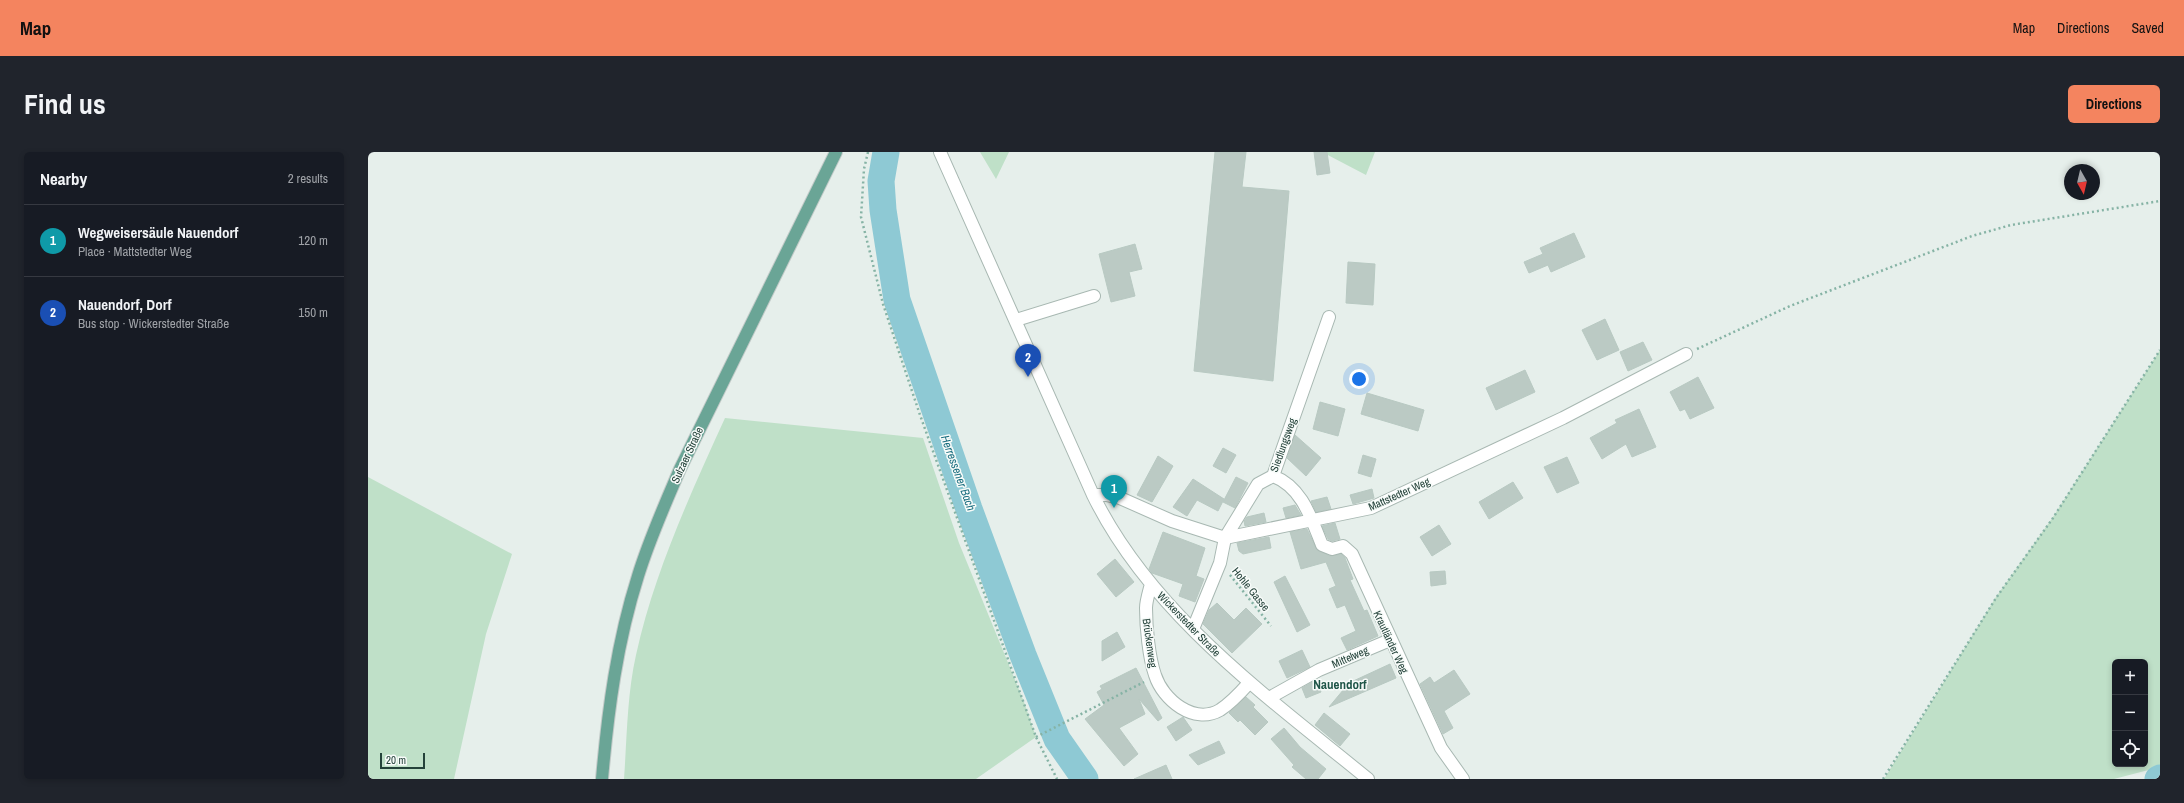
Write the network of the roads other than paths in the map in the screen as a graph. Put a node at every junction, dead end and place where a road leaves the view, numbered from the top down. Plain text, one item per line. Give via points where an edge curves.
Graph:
1 (836, 152) edge
2 (940, 152) edge
3 (1094, 296) dead end
4 (1329, 317) dead end
5 (1016, 320) junction
6 (1686, 354) road end
7 (1274, 476) junction
8 (1093, 495) junction
9 (1313, 521) junction
10 (1225, 538) junction
11 (1151, 584) junction
12 (1193, 629) junction
13 (1390, 640) junction
14 (1249, 683) junction
15 (1269, 698) junction
16 (602, 779) edge
17 (1368, 779) edge
18 (1463, 779) edge

1 - 16 main road, Sulzaer Straße via 680,469 658,520 638,575 624,625 614,676
2 - 5 street, Wickerstedter Straße
3 - 5 street
4 - 7 street, Siedlungsweg
5 - 8 street, Wickerstedter Straße
6 - 9 street, Mattstedter Weg via 1563,418 1371,508
7 - 9 street via 1287,481 1303,500
7 - 10 street, Siedlungsweg via 1258,484
8 - 10 street, Mattstedter Weg via 1120,498 1172,521
8 - 11 street, Wickerstedter Straße via 1116,539
9 - 10 street, Mattstedter Weg
9 - 13 street, Krautländer Weg via 1322,545 1332,549 1343,546 1352,554
10 - 12 street, Siedlungsweg via 1220,563
11 - 12 street, Wickerstedter Straße
11 - 14 street, Brückenweg via 1146,607 1155,676 1174,704 1189,712 1208,714 1225,706
12 - 14 street, Wickerstedter Straße
13 - 15 street, Mittelweg via 1319,670
13 - 18 street, Krautländer Weg via 1441,748
14 - 15 street, Wickerstedter Straße
15 - 17 street, Wickerstedter Straße

